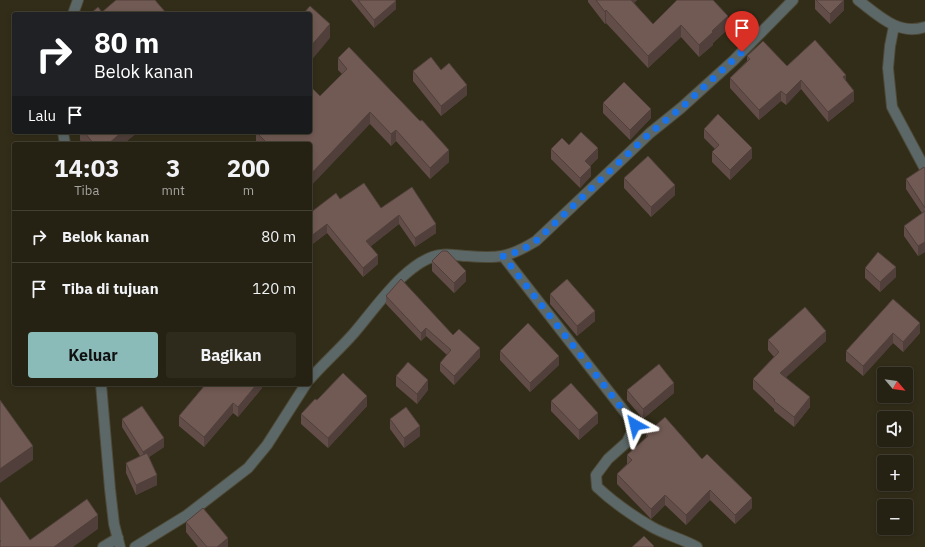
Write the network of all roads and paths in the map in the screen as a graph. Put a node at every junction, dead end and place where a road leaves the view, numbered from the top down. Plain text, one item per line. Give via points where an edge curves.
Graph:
1 (78, 0) edge
2 (793, 0) edge
3 (858, 0) edge
4 (74, 12) edge
5 (894, 26) junction
6 (925, 27) edge
7 (925, 169) edge
8 (503, 256) junction
9 (312, 377) edge
10 (101, 386) edge
11 (305, 386) edge
12 (119, 542) edge
13 (103, 547) edge
14 (135, 547) edge
15 (697, 547) edge

1 - 4 street
2 - 8 street via 733,61 650,133 536,241 520,251
3 - 5 street
5 - 6 street via 912,30
5 - 7 street via 888,68 892,107
8 - 9 street via 486,258 441,254 430,257 393,285
8 - 15 street via 635,425 627,442 608,459 596,475 597,487 653,528
10 - 12 street via 108,476
11 - 14 street via 267,445 248,468 187,515
12 - 13 street

